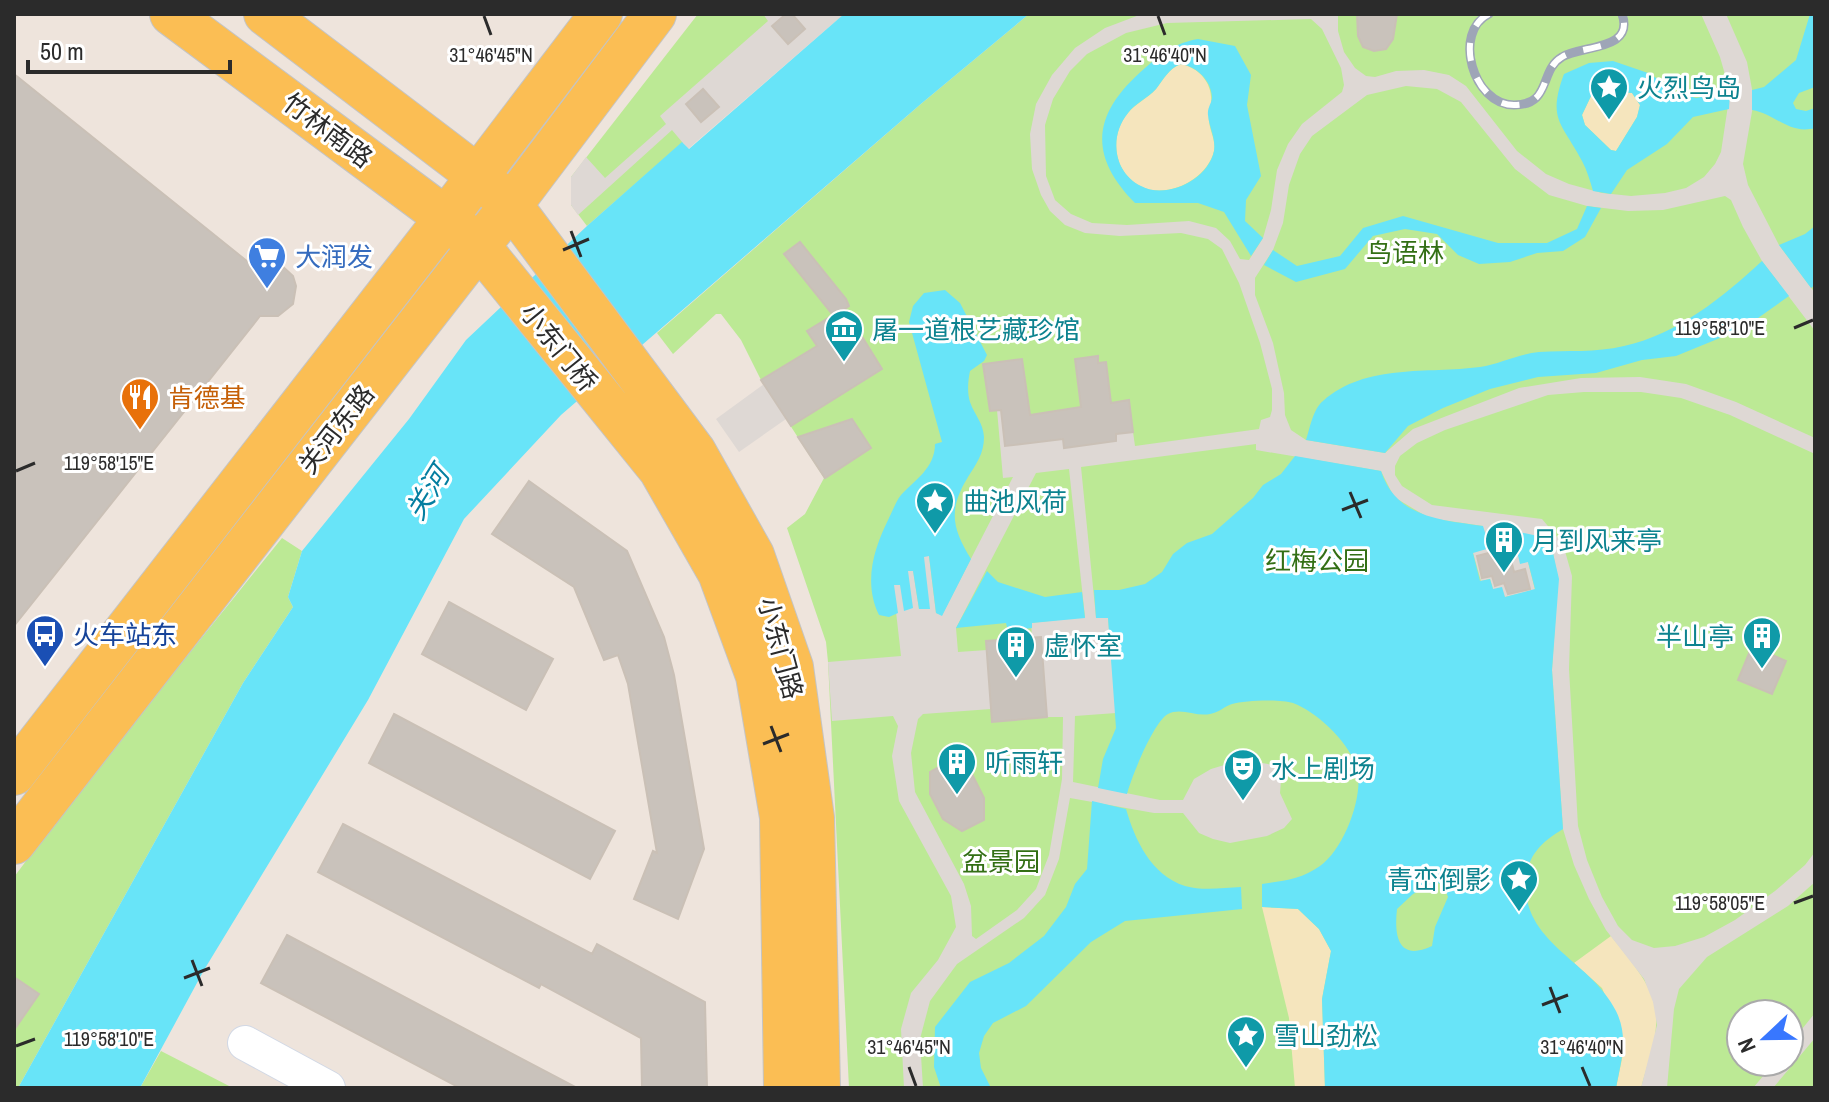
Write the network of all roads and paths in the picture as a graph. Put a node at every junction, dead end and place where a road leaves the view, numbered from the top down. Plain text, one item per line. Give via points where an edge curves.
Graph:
1 (171, 14) edge
2 (265, 14) edge
3 (601, 14) edge
4 (655, 14) edge
5 (478, 176) junction
6 (511, 205) junction
7 (446, 218) junction
8 (479, 246) junction
9 (645, 384) joint
10 (611, 412) joint
11 (14, 774) edge
12 (14, 843) edge
13 (245, 1043) dead end
14 (328, 1088) edge
15 (785, 1088) edge
16 (819, 1088) edge

1 - 7 main road, 竹林南路
2 - 5 main road, 竹林南路
3 - 5 main road, 关河东路
4 - 6 main road, 关河东路
5 - 6 main road
5 - 7 main road, 关河东路
6 - 8 main road, 关河东路
6 - 9 main road, 小东门桥
7 - 8 main road
7 - 11 main road, 关河东路
8 - 10 main road, 小东门桥
8 - 12 main road, 关河东路
9 - 16 main road, 小东门路 via 695,452 753,555 792,667 813,818
10 - 15 main road, 小东门路 via 660,470 719,573 757,676 781,817
13 - 14 street

